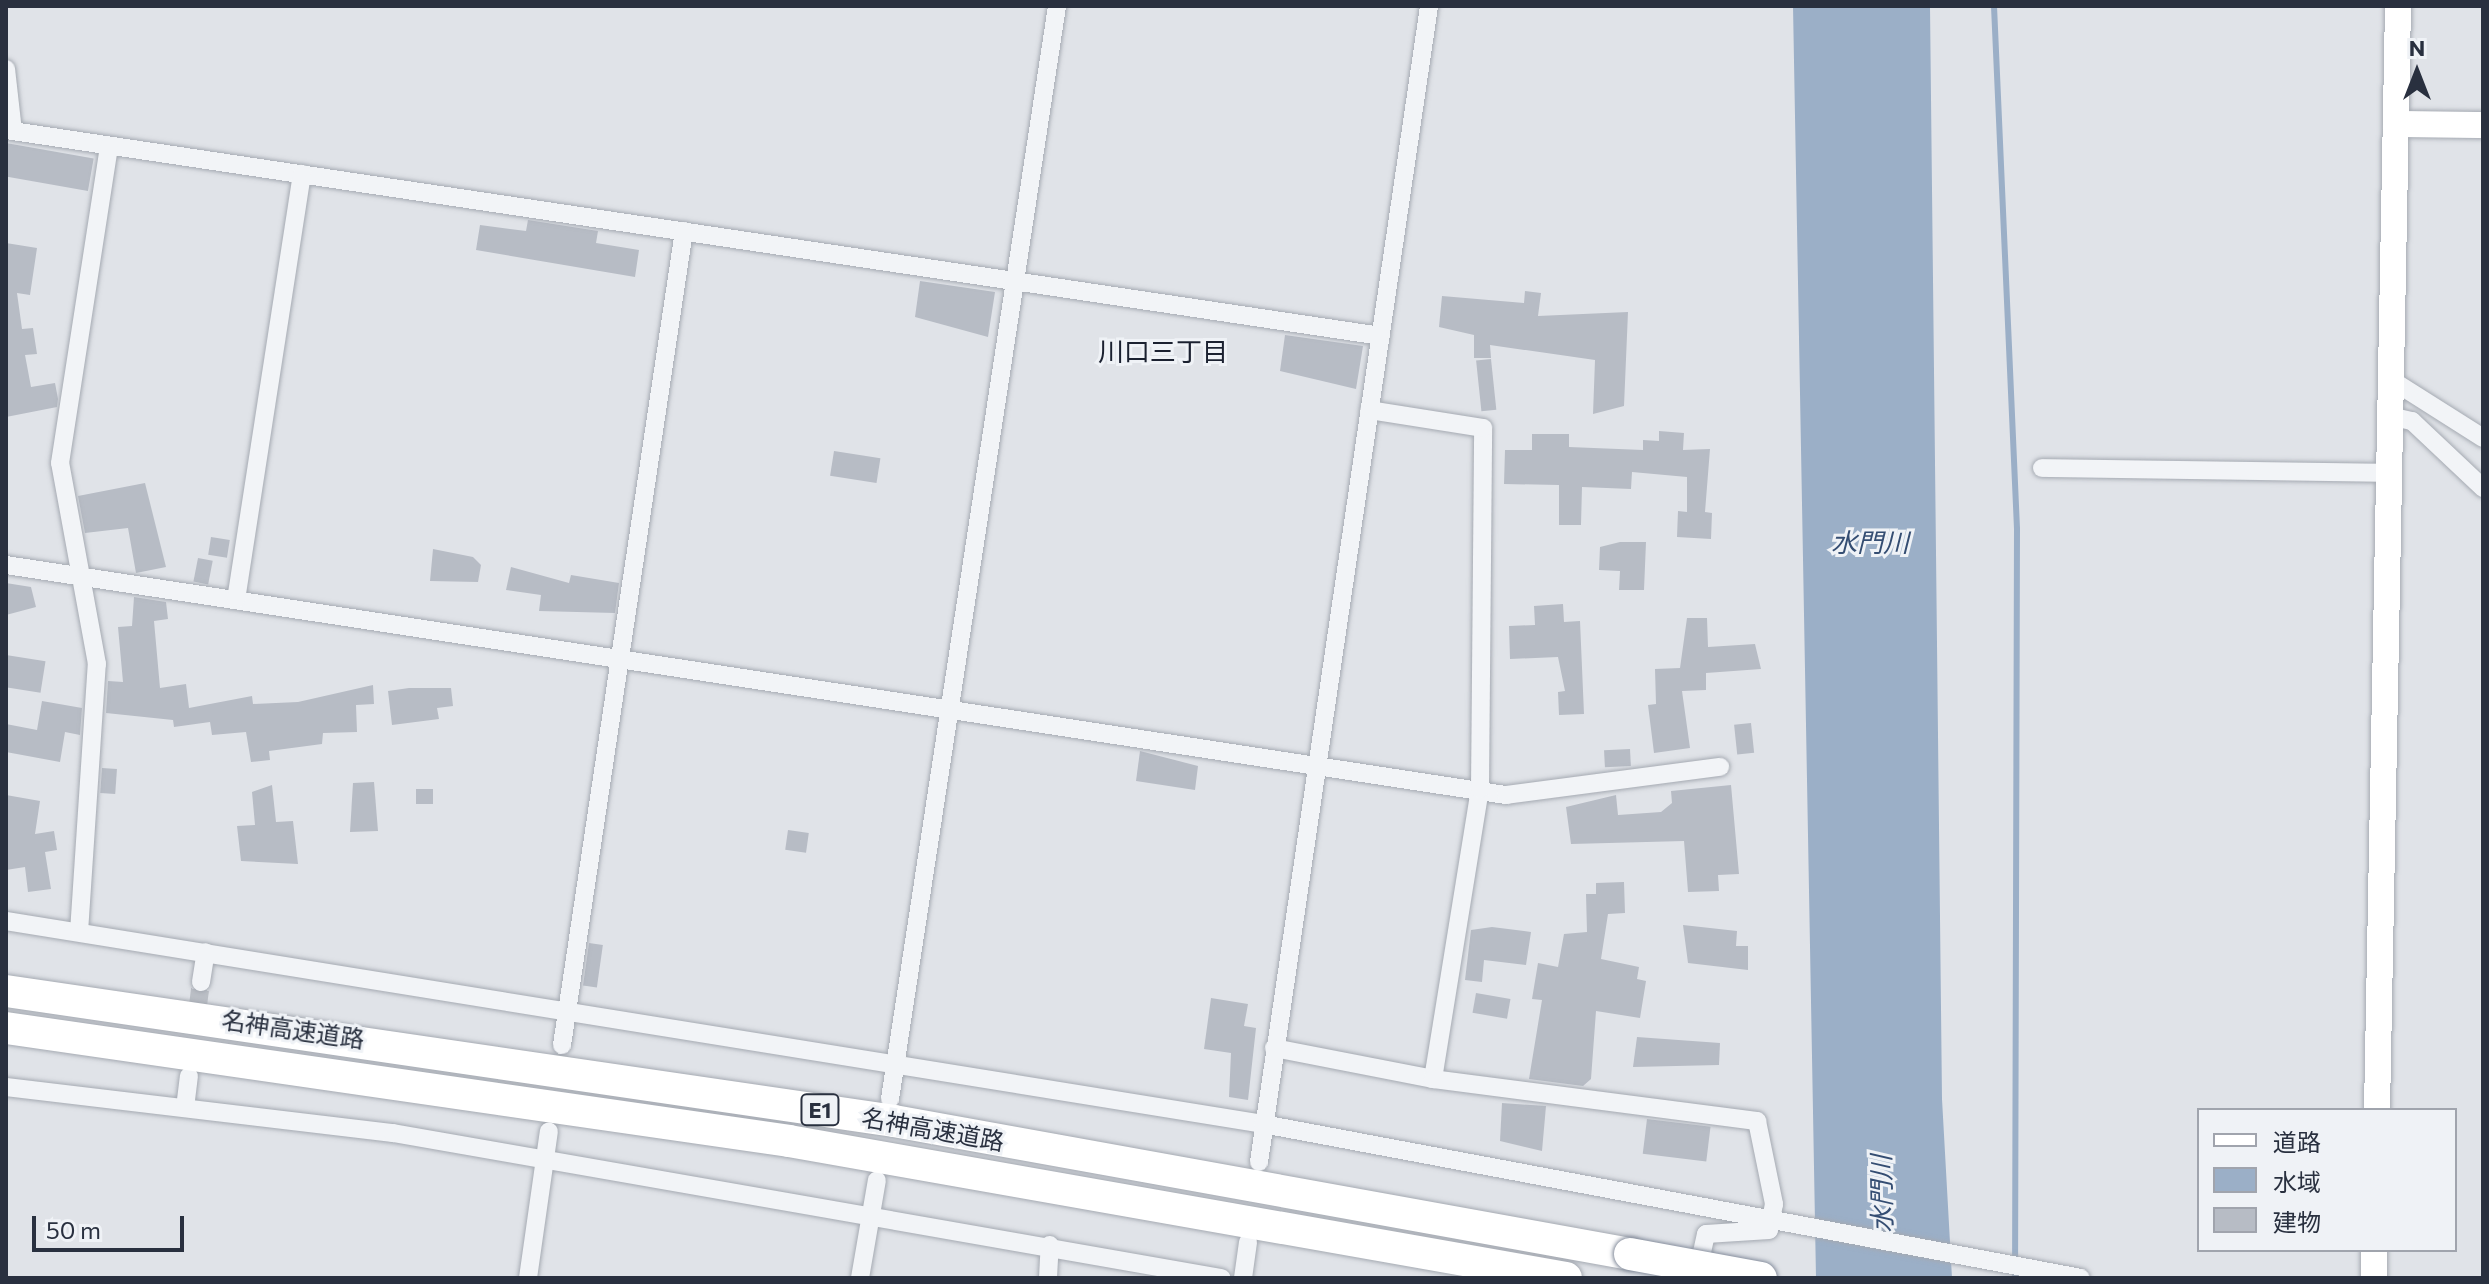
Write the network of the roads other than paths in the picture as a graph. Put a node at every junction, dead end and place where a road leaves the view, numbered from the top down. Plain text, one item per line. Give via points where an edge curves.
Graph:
1 (1057, 6) edge
2 (1429, 6) edge
3 (2398, 6) edge
4 (6, 69) edge
5 (2396, 124) junction
6 (2483, 125) edge
7 (10, 131) edge
8 (109, 147) junction
9 (302, 174) junction
10 (684, 231) junction
11 (1014, 282) junction
12 (1381, 336) junction
13 (2390, 379) junction
14 (1369, 410) junction
15 (2390, 416) junction
16 (2483, 438) edge
17 (2042, 468) dead end
18 (2389, 473) junction
19 (2483, 488) edge
20 (6, 565) edge
21 (80, 576) junction
22 (236, 600) junction
23 (617, 660) junction
24 (951, 709) junction
25 (1314, 763) junction
26 (1720, 767) dead end
27 (1480, 789) junction
28 (6, 921) edge
29 (79, 932) junction
30 (206, 952) junction
31 (6, 982) edge
32 (201, 982) tunnel mouth
33 (6, 991) edge
34 (566, 1013) junction
35 (6, 1028) edge
36 (562, 1045) dead end
37 (1274, 1048) junction
38 (509, 1061) junction
39 (895, 1065) junction
40 (189, 1076) tunnel mouth
41 (1433, 1079) junction
42 (6, 1087) edge
43 (890, 1099) dead end
44 (185, 1108) junction
45 (2377, 1108) edge
46 (1263, 1124) junction
47 (549, 1131) dead end
48 (544, 1160) junction
49 (1259, 1162) dead end
50 (877, 1180) dead end
51 (870, 1212) junction
52 (1772, 1220) junction
53 (1248, 1242) dead end
54 (1050, 1245) junction
55 (2374, 1252) edge
56 (2075, 1277) edge
57 (528, 1278) edge
58 (860, 1278) edge
59 (1048, 1278) edge
60 (1221, 1278) edge
61 (1243, 1278) edge
62 (1566, 1278) edge
63 (1697, 1278) edge
64 (1761, 1278) edge
65 (2374, 1278) edge

1 - 11 street
2 - 12 street
3 - 5 street
4 - 7 street
5 - 6 street
5 - 13 street
7 - 8 street
8 - 9 street
8 - 21 street via 60,463
9 - 10 street
9 - 22 street
10 - 11 street
10 - 23 street
11 - 12 street
11 - 24 street
12 - 14 street
13 - 15 street
13 - 16 street
14 - 25 street
14 - 27 street via 1483,428
15 - 18 street
15 - 19 street via 2412,421
17 - 18 street
18 - 45 street
20 - 21 street
21 - 22 street
21 - 29 street via 97,664
22 - 23 street
23 - 24 street
23 - 34 street
24 - 25 street
24 - 39 street
25 - 27 street
25 - 37 street
26 - 27 street via 1506,795
27 - 41 street
28 - 29 street
29 - 30 street
30 - 32 street
30 - 34 street
31 - 38 highway via 354,1029
33 - 38 highway, 名神高速道路 / E1
34 - 36 street
34 - 39 street
35 - 62 highway, 名神高速道路 / E1 via 789,1141
37 - 41 street
37 - 46 street
38 - 64 highway, 名神高速道路 / E1, bridge via 894,1121
39 - 43 street
39 - 46 street
40 - 44 street
41 - 52 street via 1757,1121 1766,1143
42 - 44 street
44 - 48 street
46 - 49 street
46 - 52 street
47 - 48 street
48 - 51 street
48 - 57 street
50 - 51 street
51 - 54 street
51 - 58 street
52 - 56 street
52 - 63 street via 1769,1230 1753,1234 1706,1234
53 - 61 street
54 - 59 street
54 - 60 street
55 - 65 street

